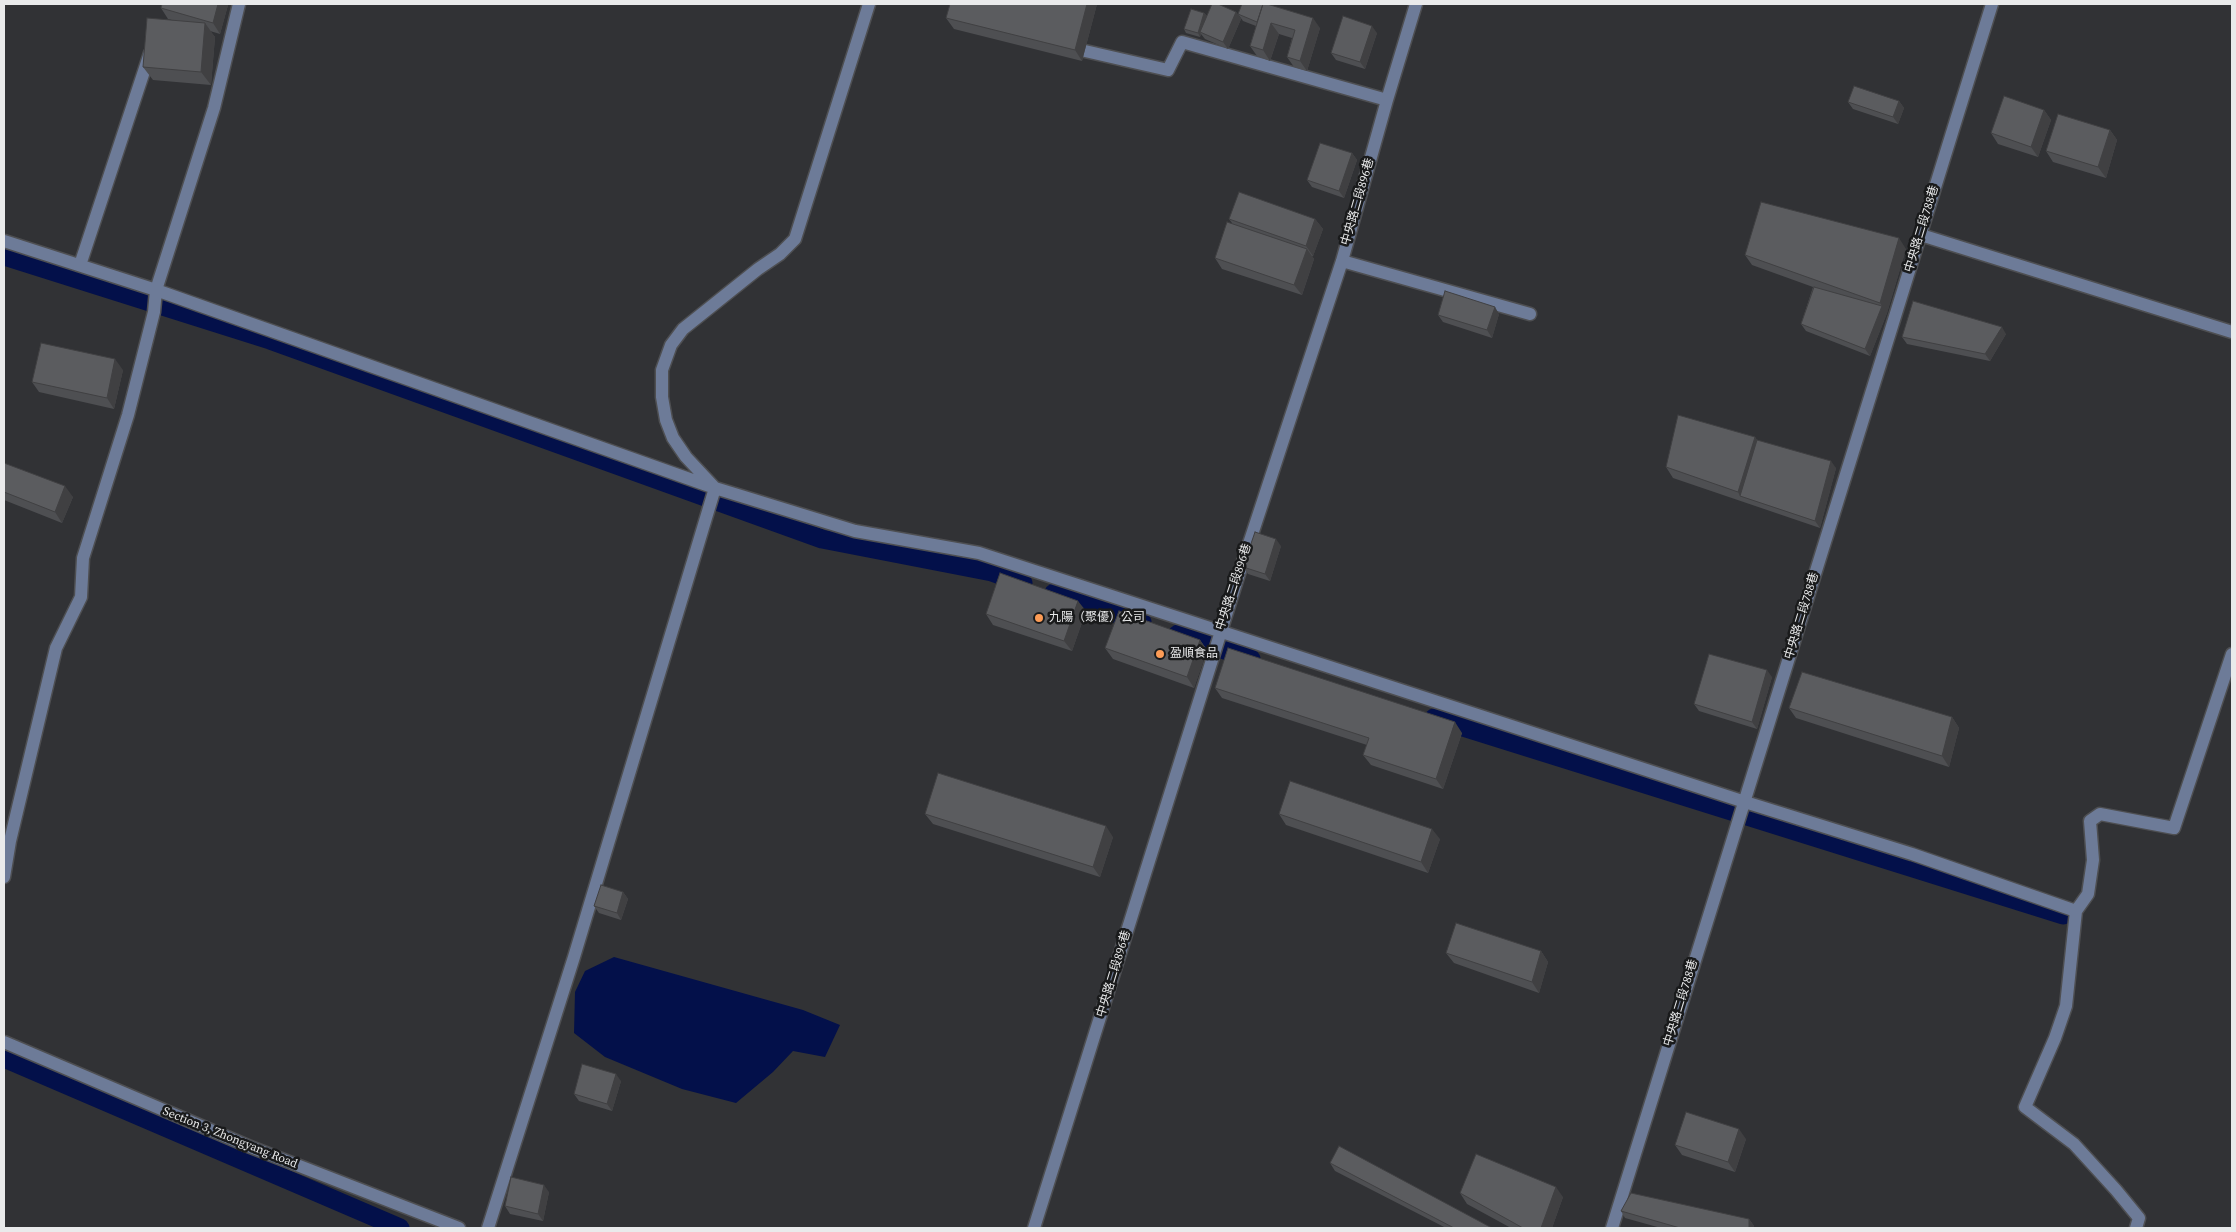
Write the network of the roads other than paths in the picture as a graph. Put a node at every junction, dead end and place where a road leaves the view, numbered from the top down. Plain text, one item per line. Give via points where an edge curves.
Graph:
1 (239, 4) edge
2 (869, 4) edge
3 (1416, 4) edge
4 (1992, 4) edge
5 (153, 43) edge
6 (1085, 51) dead end
7 (1387, 100) junction
8 (1921, 235) junction
9 (4, 241) edge
10 (1342, 261) junction
11 (80, 265) junction
12 (156, 290) junction
13 (1530, 314) dead end
14 (2232, 332) edge
15 (715, 488) junction
16 (1221, 631) junction
17 (2232, 654) edge
18 (1745, 802) junction
19 (4, 877) edge
20 (2076, 910) junction
21 (4, 1042) edge
22 (459, 1228) edge
23 (488, 1228) edge
24 (1034, 1228) edge
25 (1612, 1228) edge
26 (2136, 1228) edge

1 - 12 street via 214,108
2 - 15 street via 795,239 683,329 671,345 662,370 662,397 673,438
3 - 7 street, 中央路二段896巷
4 - 8 street, 中央路二段788巷
5 - 11 street
6 - 7 street via 1168,70 1182,42
7 - 10 street, 中央路二段896巷
8 - 14 street
8 - 18 street, 中央路二段788巷
9 - 11 street
10 - 13 street
10 - 16 street, 中央路二段896巷
11 - 12 street
12 - 15 street
12 - 19 street via 154,312 128,415 83,558 81,597 56,648
15 - 16 street via 855,531 979,553
15 - 23 street via 571,966
16 - 18 street
16 - 24 street, 中央路二段896巷
17 - 20 street via 2174,828 2100,814 2090,821 2092,860 2088,894
18 - 20 street
18 - 25 street, 中央路二段788巷
20 - 26 street via 2066,1006 2056,1038 2025,1107 2074,1144 2139,1218
21 - 22 street, Section 3, Zhongyang Road via 248,1146

